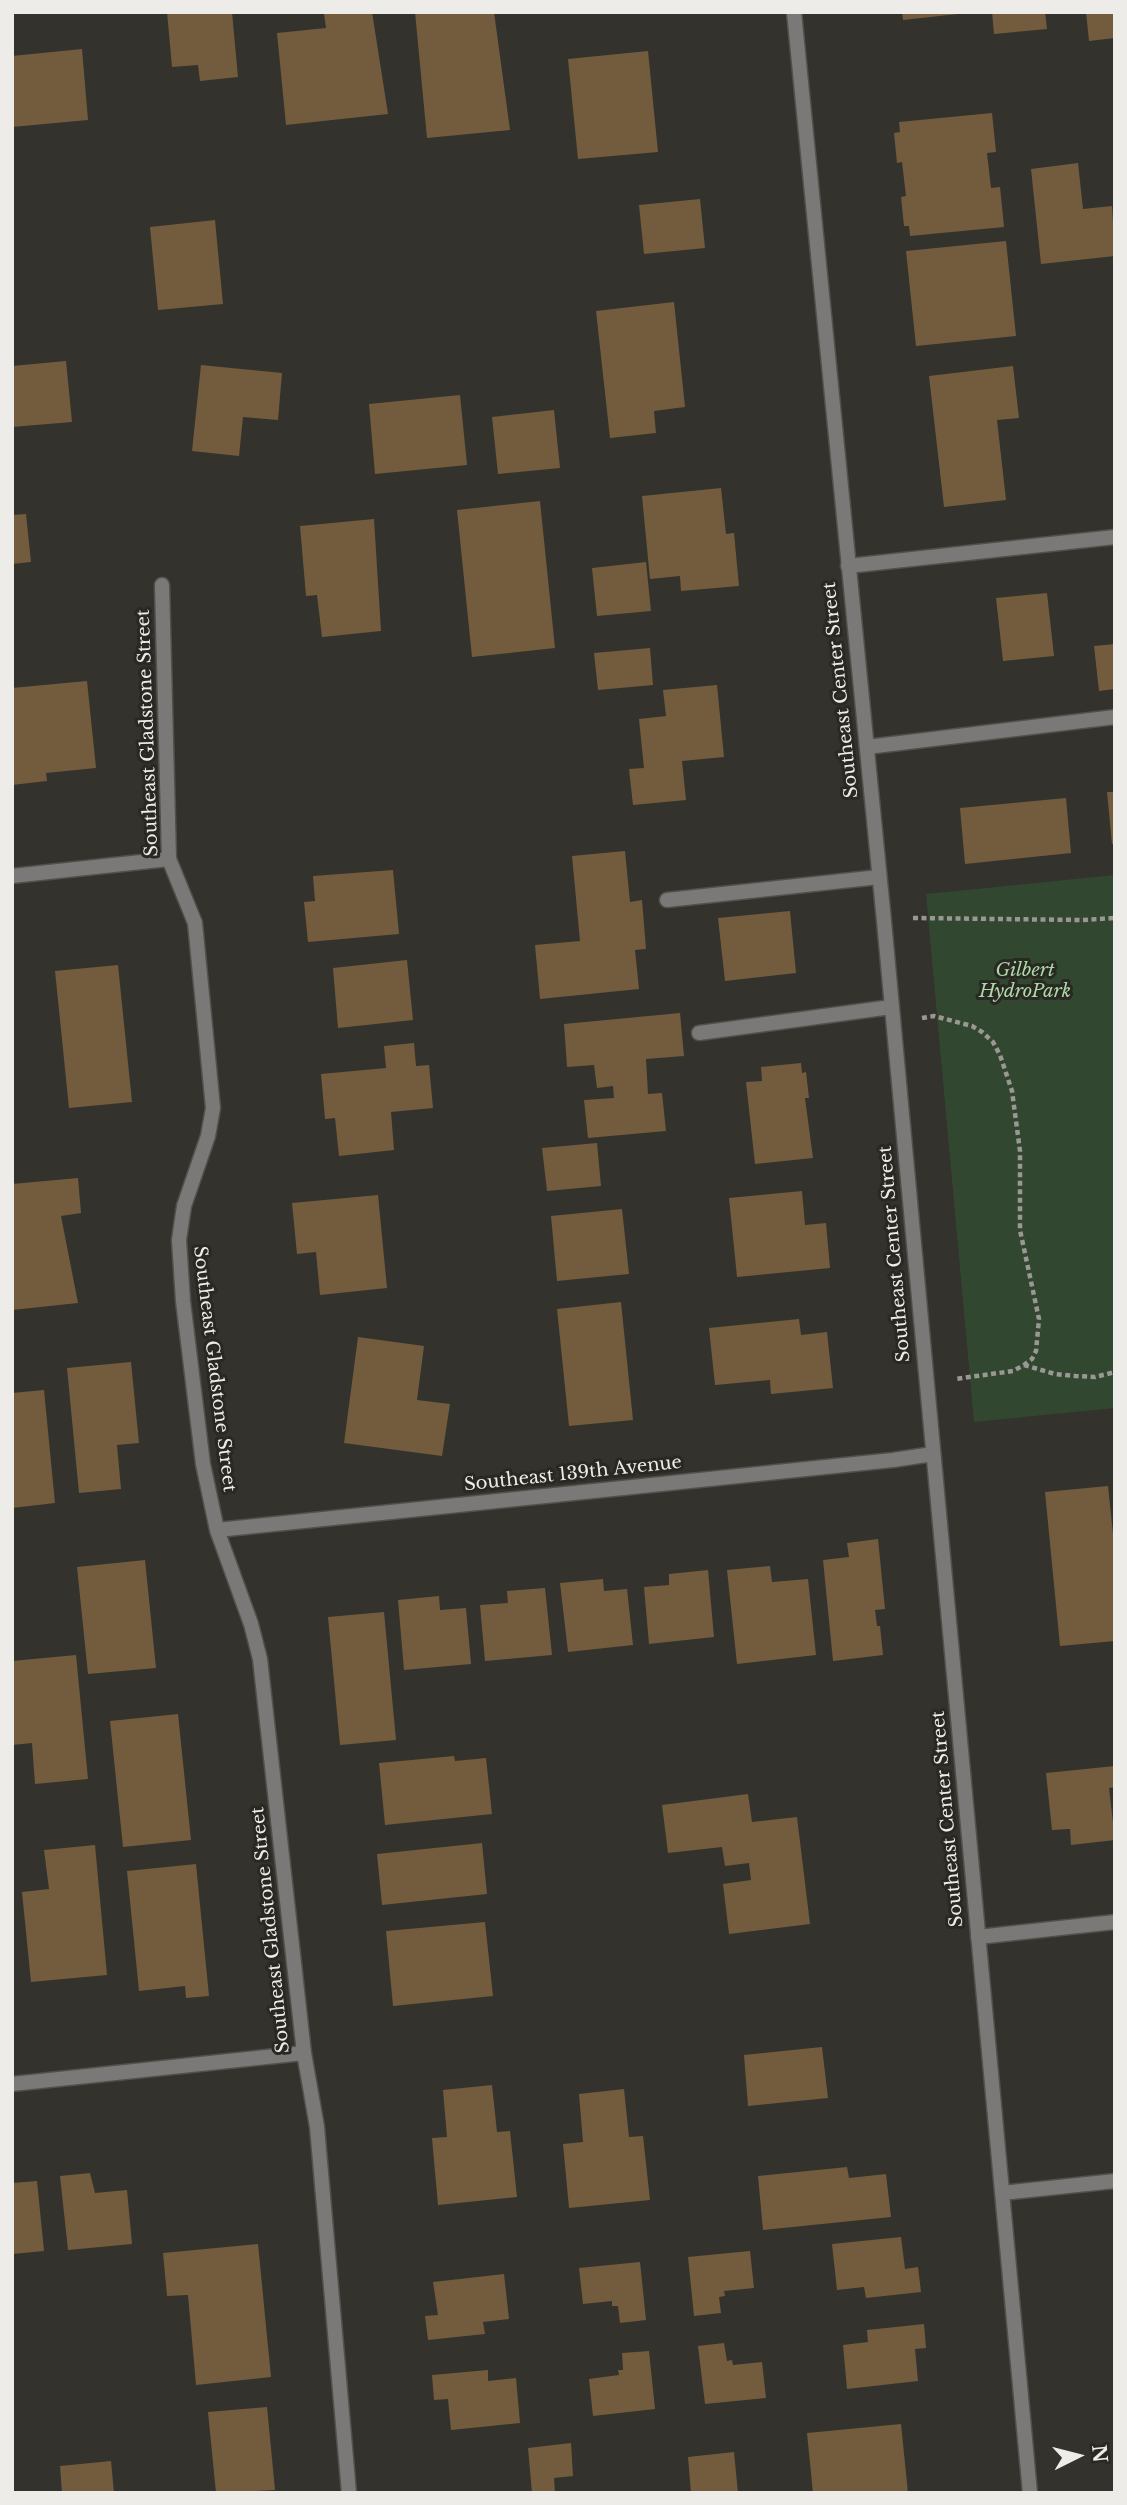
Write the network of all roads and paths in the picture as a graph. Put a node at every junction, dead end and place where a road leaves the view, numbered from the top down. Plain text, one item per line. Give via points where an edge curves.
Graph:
1 (794, 12) edge
2 (1115, 537) edge
3 (848, 566) junction
4 (162, 585) dead end
5 (1115, 717) edge
6 (867, 747) junction
7 (169, 859) junction
8 (12, 876) edge
9 (879, 877) junction
10 (667, 900) dead end
11 (1115, 918) edge
12 (884, 921) junction
13 (892, 1014) junction
14 (699, 1033) dead end
15 (1024, 1365) junction
16 (1115, 1372) edge
17 (926, 1383) junction
18 (933, 1454) junction
19 (217, 1530) junction
20 (1115, 1922) edge
21 (978, 1937) junction
22 (304, 2053) junction
23 (12, 2084) edge
24 (1115, 2181) edge
25 (1002, 2193) junction
26 (349, 2493) edge
27 (1030, 2493) edge

1 - 3 street, Southeast Center Street
2 - 3 street
3 - 6 street, Southeast Center Street
4 - 7 street, Southeast Gladstone Street
5 - 6 street
6 - 9 street, Southeast Center Street
7 - 8 street
7 - 19 street, Southeast Gladstone Street via 195,923 213,1108 184,1206 179,1240 203,1464
9 - 10 street
9 - 12 street, Southeast Center Street
11 - 12 path via 927,916
12 - 13 street, Southeast Center Street
13 - 14 street
13 - 15 path via 957,1021 982,1032 1000,1055 1012,1091 1020,1151 1020,1230 1038,1303 1036,1351
13 - 17 street, Southeast Center Street
15 - 16 path via 1065,1375 1095,1377
15 - 17 path via 1013,1371
17 - 18 street, Southeast Center Street
18 - 19 street, Southeast 139th Avenue
18 - 21 street, Southeast Center Street
19 - 22 street, Southeast Gladstone Street via 260,1659
20 - 21 street
21 - 25 street, Southeast Center Street
22 - 23 street
22 - 26 street, Southeast Gladstone Street via 317,2127
24 - 25 street
25 - 27 street, Southeast Center Street

